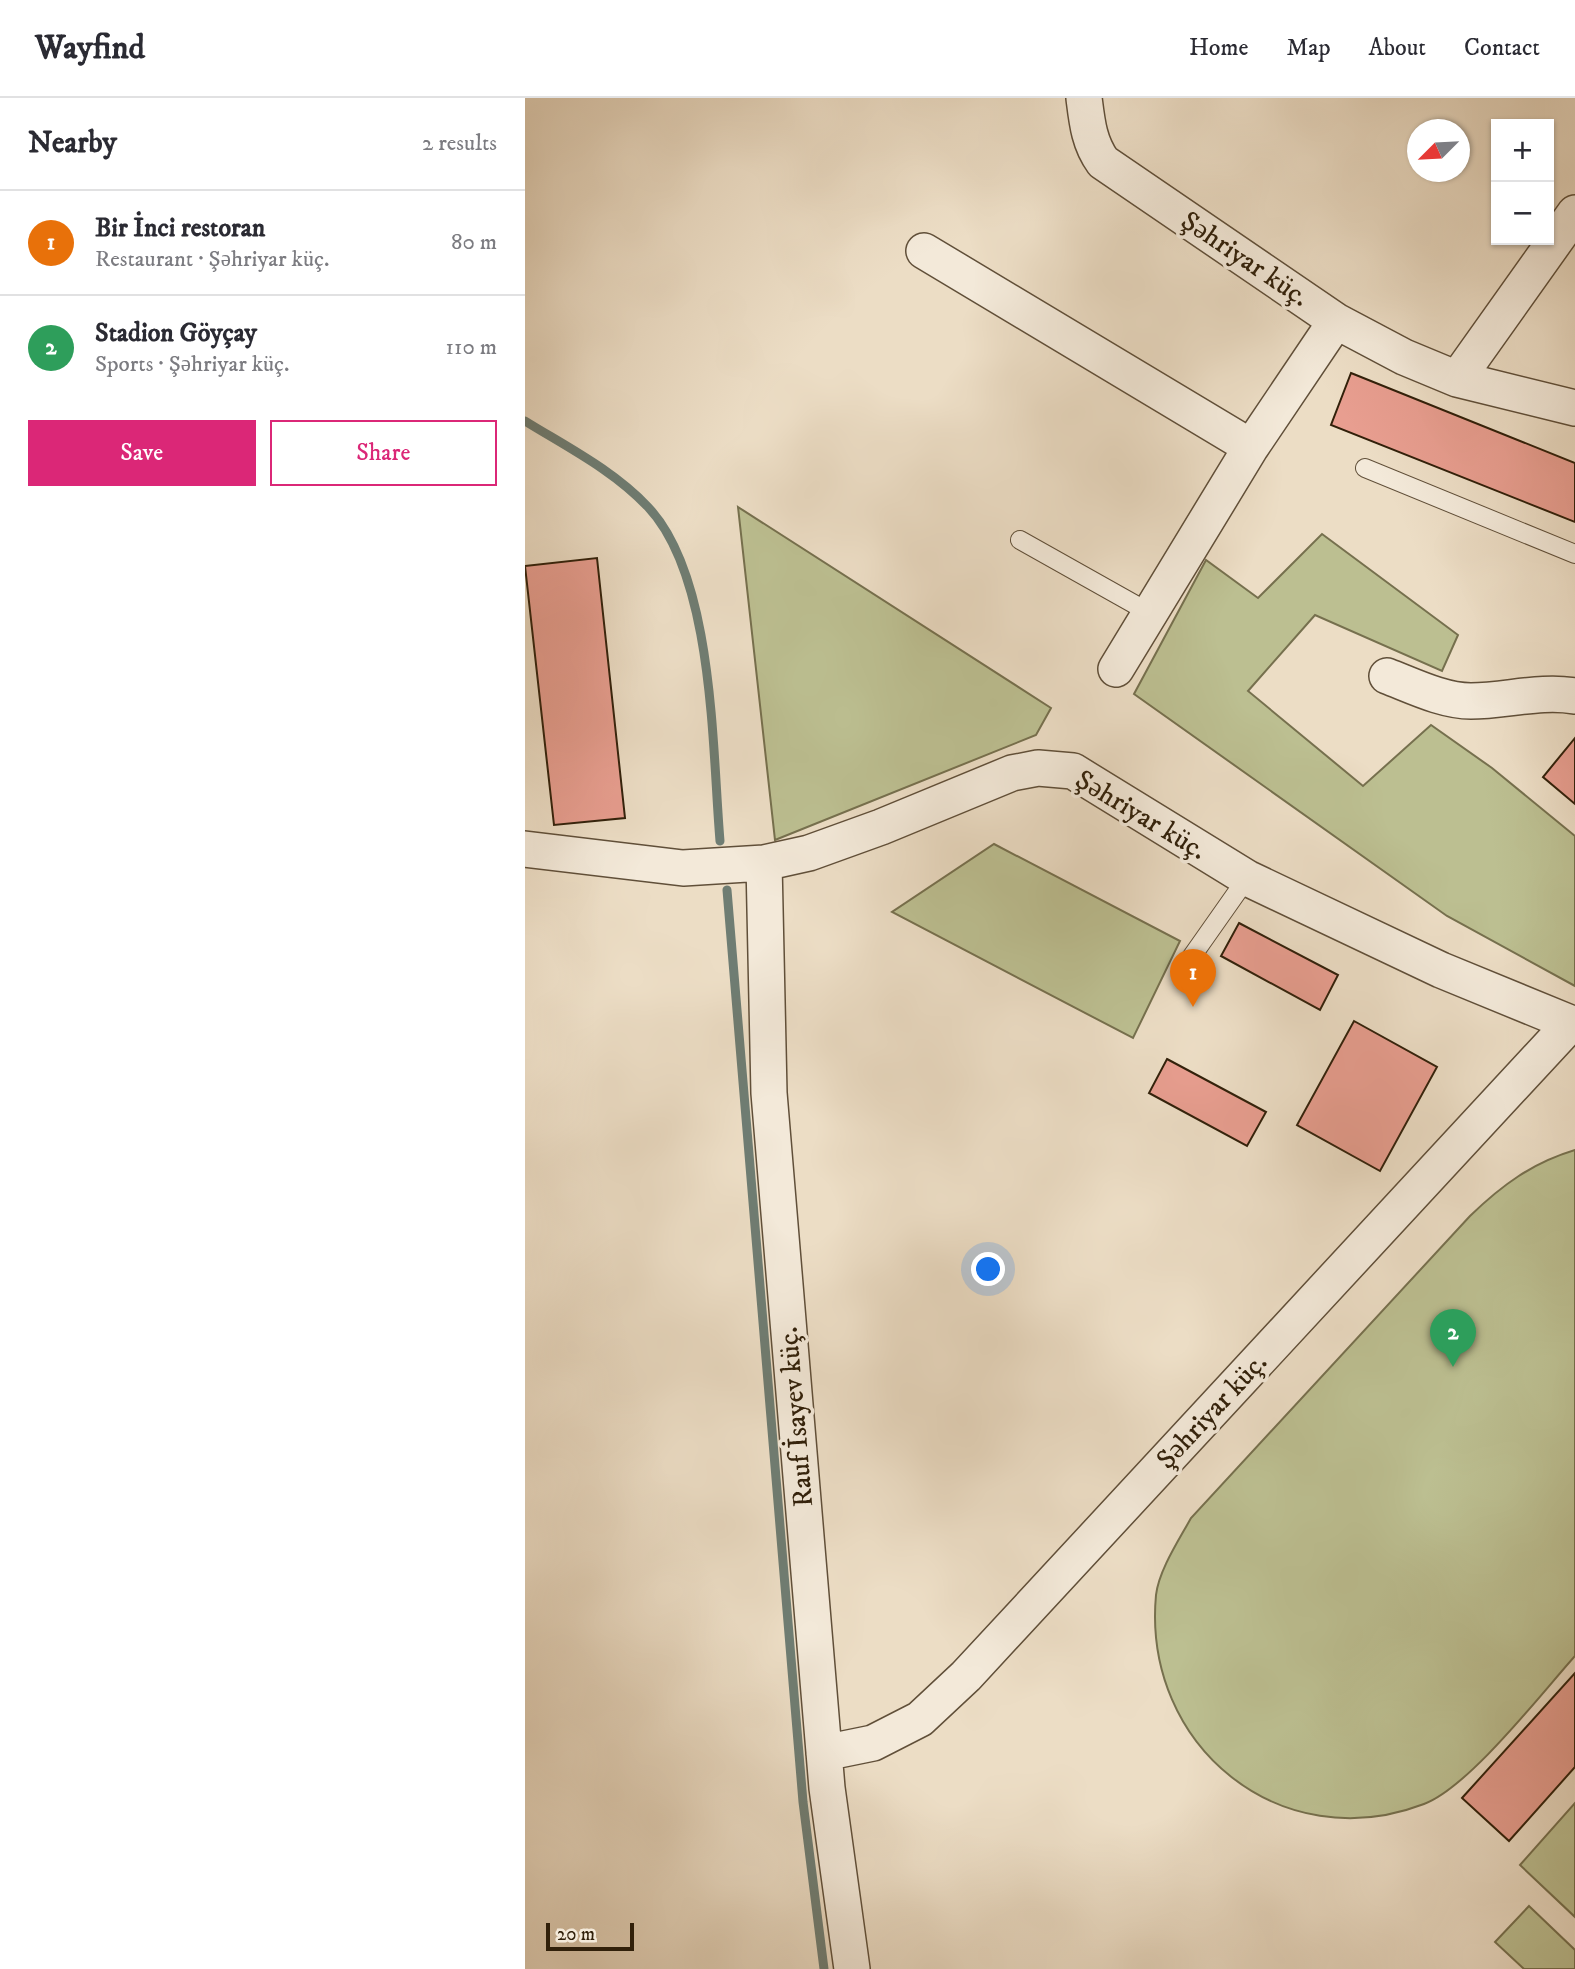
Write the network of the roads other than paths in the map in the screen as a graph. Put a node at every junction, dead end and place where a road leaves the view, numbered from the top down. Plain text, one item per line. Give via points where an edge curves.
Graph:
1 (1084, 98) edge
2 (1575, 213) edge
3 (924, 251) dead end
4 (1336, 321) junction
5 (1457, 379) junction
6 (1575, 408) edge
7 (1251, 447) junction
8 (1365, 468) dead end
9 (1020, 540) dead end
10 (1575, 554) edge
11 (1150, 613) junction
12 (1116, 669) dead end
13 (1387, 676) dead end
14 (1575, 696) edge
15 (525, 849) edge
16 (764, 863) junction
17 (1247, 878) junction
18 (1190, 959) dead end
19 (1573, 1024) edge
20 (824, 1752) junction
21 (852, 1969) edge

1 - 4 street, Şəhriyar küç. via 1089,134 1103,162
2 - 5 street
3 - 7 street
4 - 5 street, Şəhriyar küç. via 1403,357
4 - 7 street
5 - 6 street, Şəhriyar küç.
7 - 11 street
8 - 10 lane
9 - 11 lane
11 - 12 street
13 - 14 street via 1468,701
15 - 16 street, Şəhriyar küç. via 683,868
16 - 17 street, Şəhriyar küç. via 809,853 1012,773 1038,768 1073,771
16 - 20 street, Rauf İsayev küç. via 769,1093
17 - 18 lane
17 - 19 street, Şəhriyar küç. via 1441,970
19 - 20 street, Şəhriyar küç. via 967,1676 920,1719 873,1743
20 - 21 street, Rauf İsayev küç.

